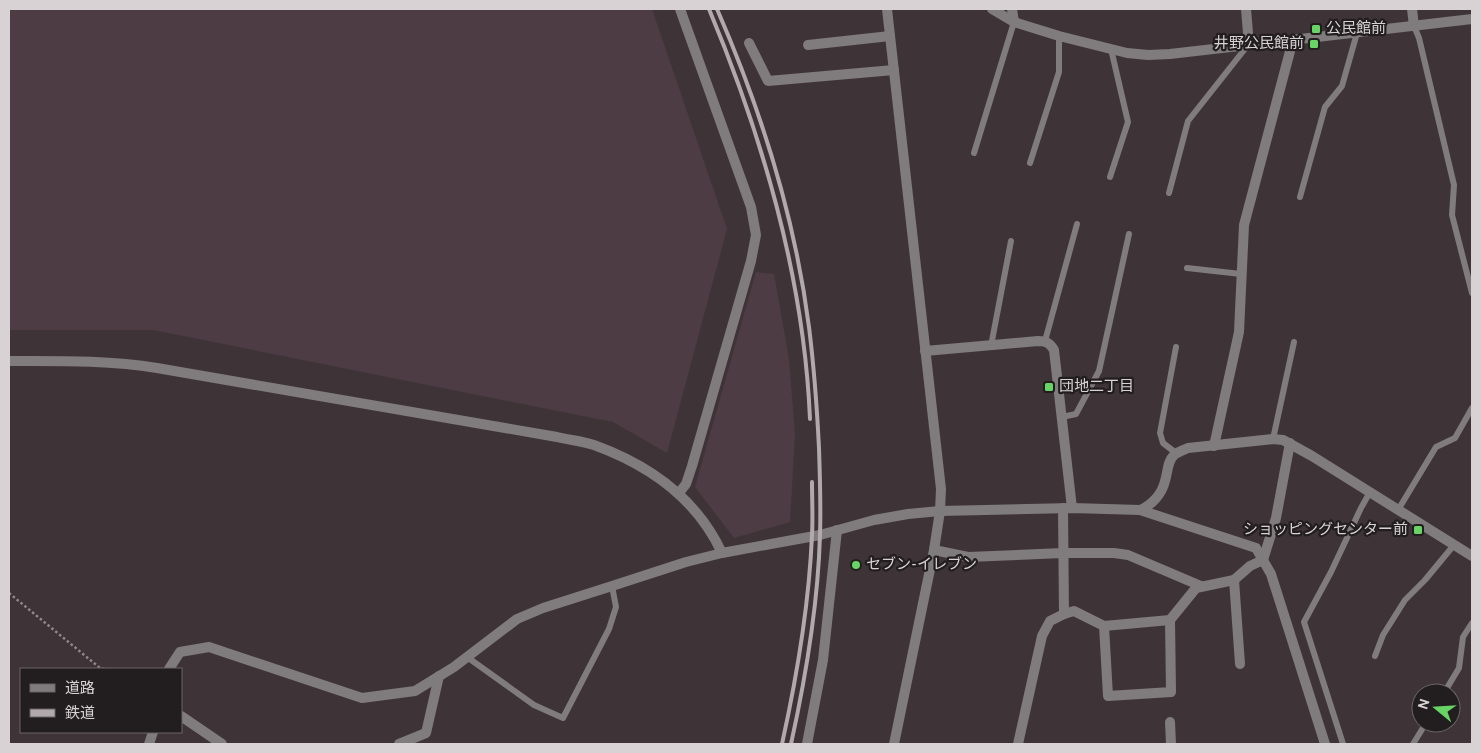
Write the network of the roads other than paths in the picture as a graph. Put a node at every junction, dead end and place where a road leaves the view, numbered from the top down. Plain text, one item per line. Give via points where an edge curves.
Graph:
1 (680, 9) edge
2 (887, 9) edge
3 (992, 9) edge
4 (1012, 9) edge
5 (1246, 9) edge
6 (1412, 9) edge
7 (1472, 19) edge
8 (1014, 22) junction
9 (1414, 26) junction
10 (1357, 33) junction
11 (890, 36) junction
12 (1059, 36) junction
13 (1293, 40) junction
14 (749, 43) dead end
15 (808, 45) dead end
16 (1249, 45) junction
17 (1111, 49) junction
18 (894, 70) junction
19 (974, 154) dead end
20 (1030, 163) dead end
21 (1110, 176) dead end
22 (1169, 193) dead end
23 (1300, 197) dead end
24 (1077, 224) dead end
25 (1129, 234) dead end
26 (1011, 241) dead end
27 (1187, 268) dead end
28 (1241, 274) junction
29 (1472, 293) edge
30 (1045, 341) junction
31 (1294, 342) dead end
32 (992, 346) junction
33 (1176, 347) dead end
34 (925, 351) junction
35 (9, 361) edge
36 (1472, 408) edge
37 (1062, 418) junction
38 (1273, 439) junction
39 (1290, 443) junction
40 (1214, 446) junction
41 (1176, 454) junction
42 (1370, 492) junction
43 (678, 493) junction
44 (1068, 508) junction
45 (1140, 510) junction
46 (1398, 510) junction
47 (940, 511) junction
48 (837, 530) junction
49 (1454, 545) junction
50 (934, 550) junction
51 (722, 553) junction
52 (1063, 553) junction
53 (1472, 556) edge
54 (1263, 560) junction
55 (1234, 580) junction
56 (612, 586) junction
57 (1201, 586) junction
58 (1064, 614) junction
59 (1170, 620) junction
60 (1472, 623) edge
61 (1104, 626) junction
62 (1375, 656) dead end
63 (467, 657) junction
64 (1240, 664) dead end
65 (170, 668) edge
66 (439, 676) junction
67 (1450, 683) edge
68 (182, 717) edge
69 (1170, 722) dead end
70 (1420, 733) edge
71 (222, 744) edge
72 (399, 744) edge
73 (807, 744) edge
74 (894, 744) edge
75 (1018, 744) edge
76 (1171, 744) edge
77 (1325, 744) edge
78 (1343, 744) edge
79 (1413, 744) edge

1 - 43 street via 751,207 756,235 692,466 686,484
2 - 11 street
3 - 8 street
4 - 8 street
5 - 16 street
6 - 9 street
7 - 9 street
8 - 12 street
8 - 19 lane
9 - 10 street
9 - 29 lane via 1454,185 1452,215
10 - 13 street
10 - 23 lane via 1342,86 1325,107
11 - 15 street
11 - 18 street
12 - 17 street
12 - 20 lane via 1060,72
13 - 16 street
13 - 28 street via 1244,224
14 - 18 street via 768,81
16 - 17 street via 1148,56
16 - 22 lane via 1188,122
17 - 21 lane via 1128,122
18 - 34 street
24 - 30 lane
25 - 37 lane via 1099,371 1076,414
26 - 32 lane
27 - 28 lane
28 - 40 street via 1239,332
30 - 32 street
30 - 37 street via 1054,350
31 - 38 lane
32 - 34 street
33 - 41 lane via 1160,433 1163,443
34 - 47 street via 941,489
35 - 43 street via 139,365 557,437 593,445 628,460
36 - 46 lane via 1454,438 1436,447
37 - 44 street
38 - 39 street
38 - 40 street
39 - 42 street
39 - 54 street via 1276,518
40 - 41 street via 1188,448
41 - 45 street via 1171,459 1159,495 1149,507
42 - 46 street
42 - 78 lane via 1304,622
43 - 51 street via 714,535
44 - 45 street
44 - 47 street
44 - 52 street
45 - 54 street via 1256,548
46 - 49 street
47 - 48 street via 874,520
47 - 50 street
48 - 51 street
48 - 73 street via 823,660
49 - 53 street
49 - 62 lane via 1404,600 1383,635
50 - 52 street via 968,557
50 - 74 street
51 - 56 street
52 - 57 street via 1128,555
52 - 58 street
54 - 55 street
54 - 77 street via 1271,574
55 - 57 street
55 - 64 street
56 - 63 street via 517,619
56 - 63 lane via 616,608 609,629 563,718 534,705
57 - 59 street
58 - 61 street via 1074,611
58 - 75 street via 1050,622 1042,636
59 - 61 street
59 - 61 street via 1171,692 1108,696
60 - 67 lane via 1463,637 1459,668
63 - 66 street
65 - 66 street via 180,652 209,647 362,698 415,691
66 - 72 street via 426,733
68 - 71 street
69 - 76 street
70 - 79 lane

